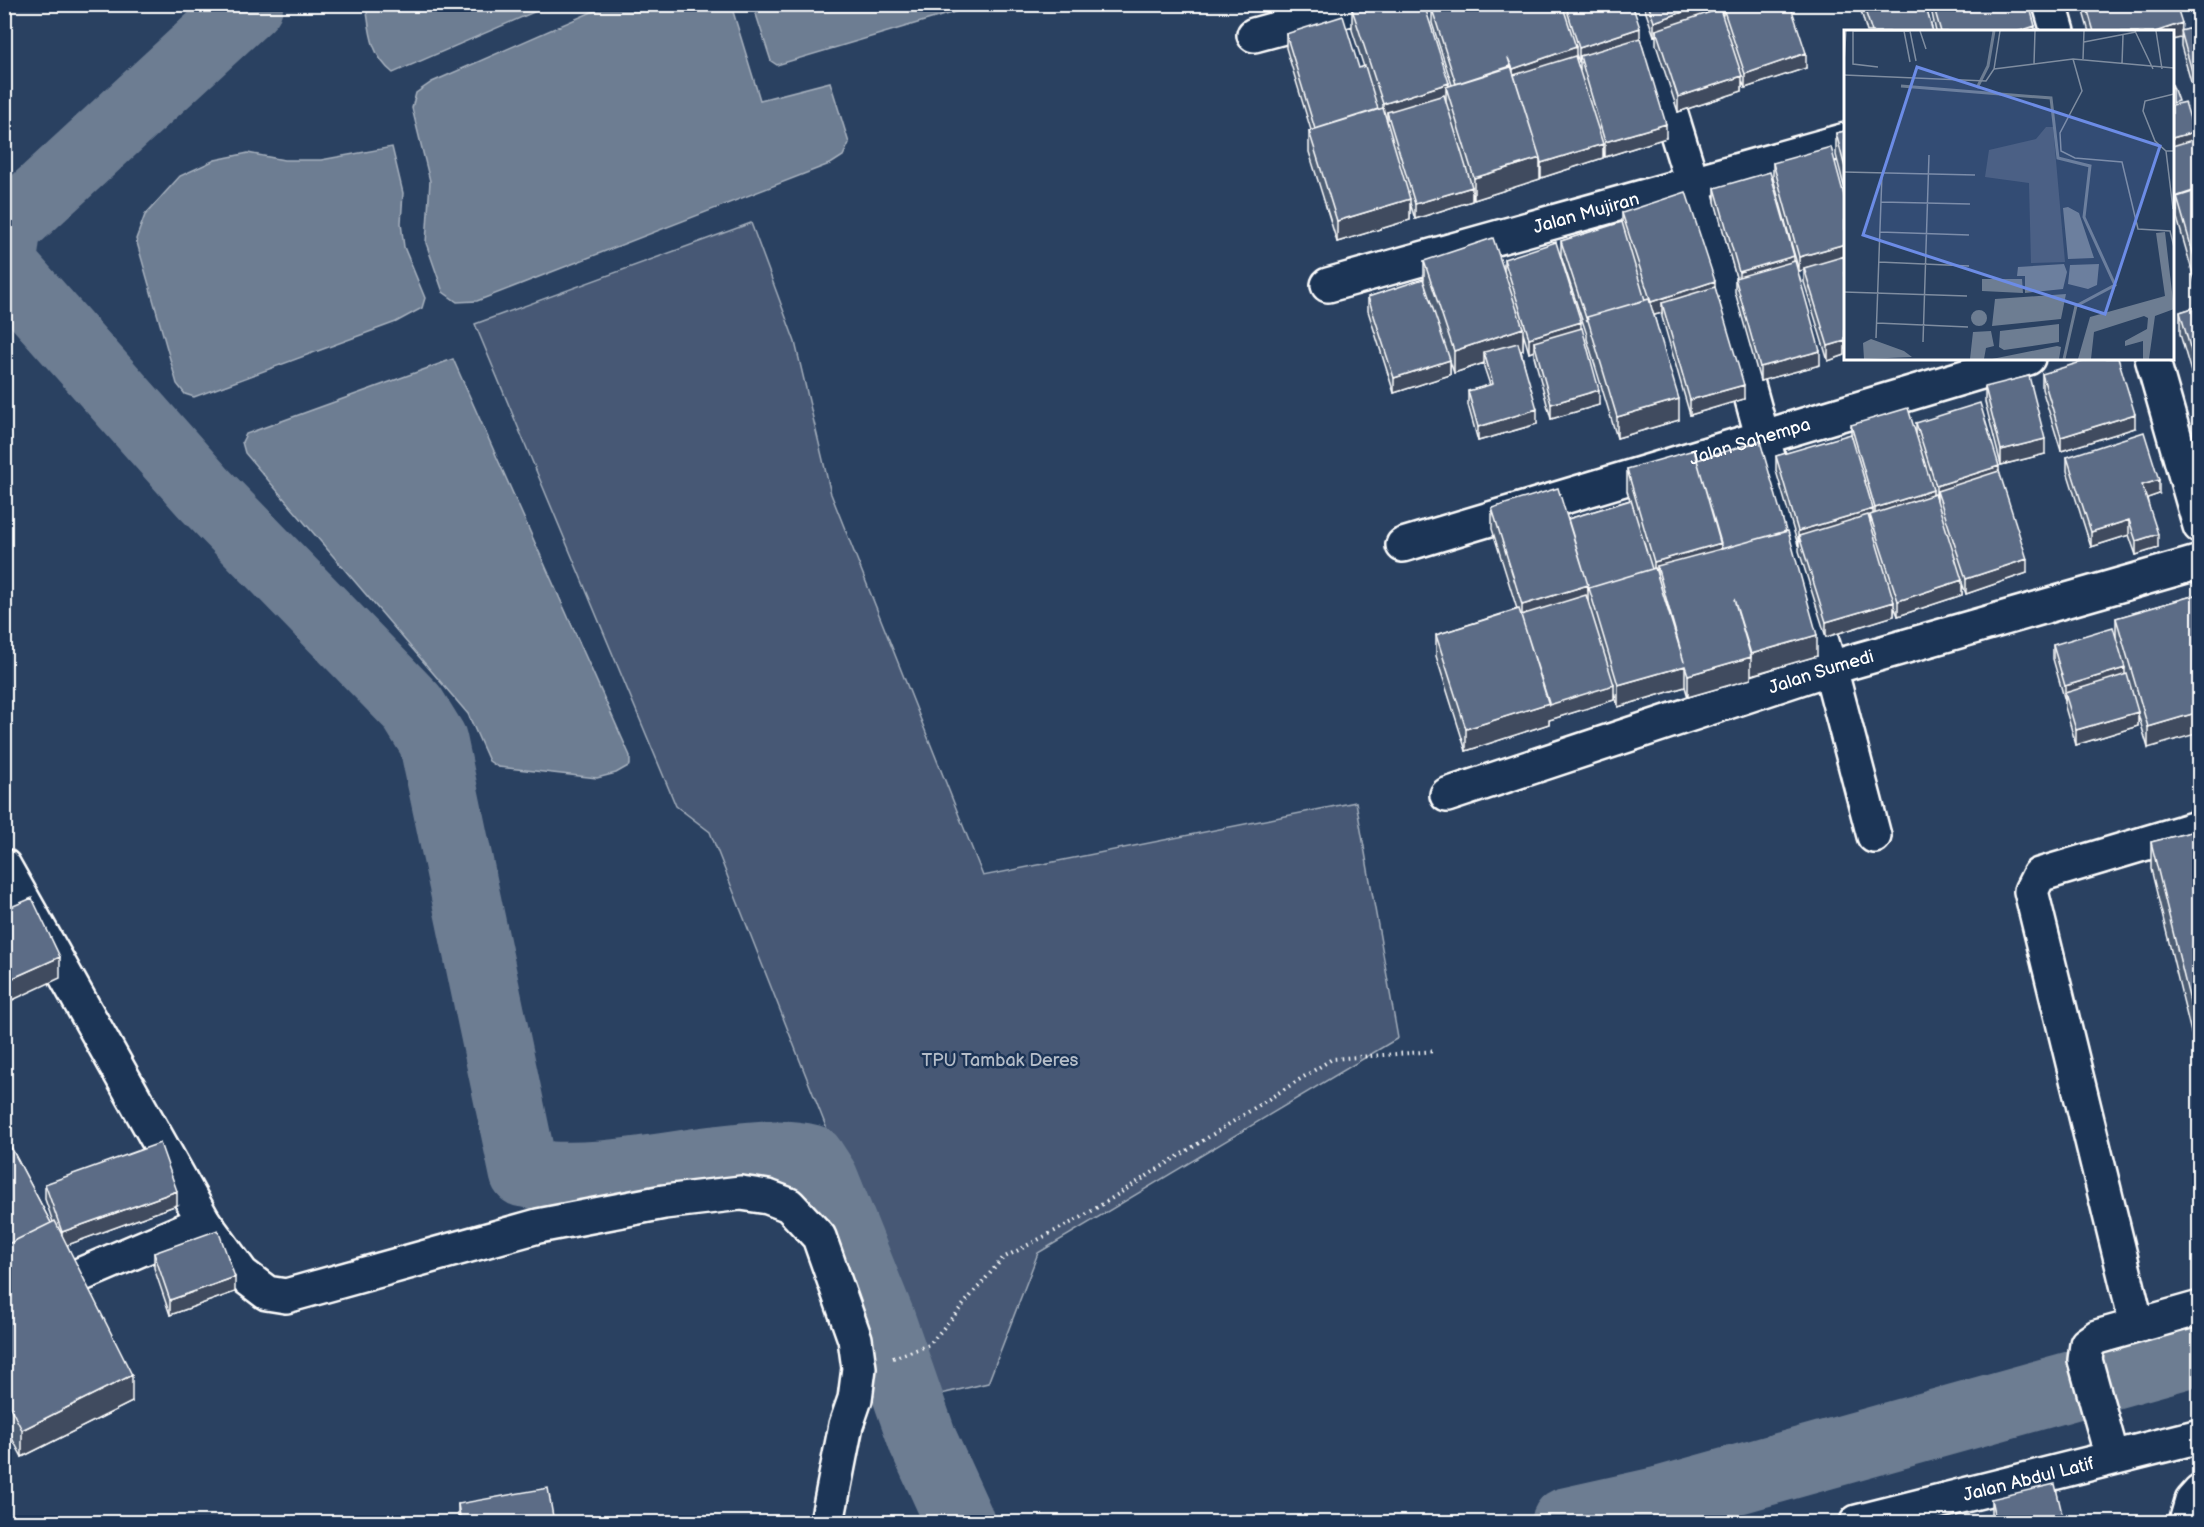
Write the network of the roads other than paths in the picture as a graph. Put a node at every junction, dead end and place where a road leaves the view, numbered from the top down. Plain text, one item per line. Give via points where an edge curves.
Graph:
1 (1368, 4) edge
2 (1637, 4) edge
3 (2050, 4) edge
4 (2057, 30) edge
5 (1254, 35) dead end
6 (1844, 140) edge
7 (1692, 182) junction
8 (1328, 285) dead end
9 (2021, 360) edge
10 (2153, 360) edge
11 (1763, 437) junction
12 (2199, 526) edge
13 (1403, 545) dead end
14 (2199, 562) edge
15 (1830, 668) junction
16 (1447, 795) dead end
17 (2199, 827) edge
18 (1874, 836) dead end
19 (4, 866) edge
20 (14, 905) edge
21 (204, 1222) junction
22 (81, 1275) edge
23 (2199, 1308) edge
24 (2137, 1325) junction
25 (2199, 1436) edge
26 (2112, 1456) junction
27 (2199, 1492) edge
28 (827, 1522) edge
29 (1857, 1522) edge
30 (2186, 1522) edge

1 - 5 street
2 - 7 street
3 - 4 street
6 - 7 street, Jalan Mujiran
7 - 8 street, Jalan Mujiran
7 - 11 street
9 - 11 street, Jalan Sahempa
10 - 12 street
11 - 13 street, Jalan Sahempa
11 - 15 street
14 - 15 street, Jalan Sumedi
15 - 16 street, Jalan Sumedi
15 - 18 street
17 - 24 street via 2039,875 2031,891
19 - 20 street
20 - 21 street via 40,926
21 - 22 street
21 - 28 street via 242,1274 267,1293 286,1296 538,1227 664,1202 741,1193 789,1205 819,1237 859,1368
23 - 24 street
24 - 26 street via 2087,1344 2088,1374
25 - 26 street, Jalan Abdul Latif
26 - 29 street, Jalan Abdul Latif
27 - 30 street

